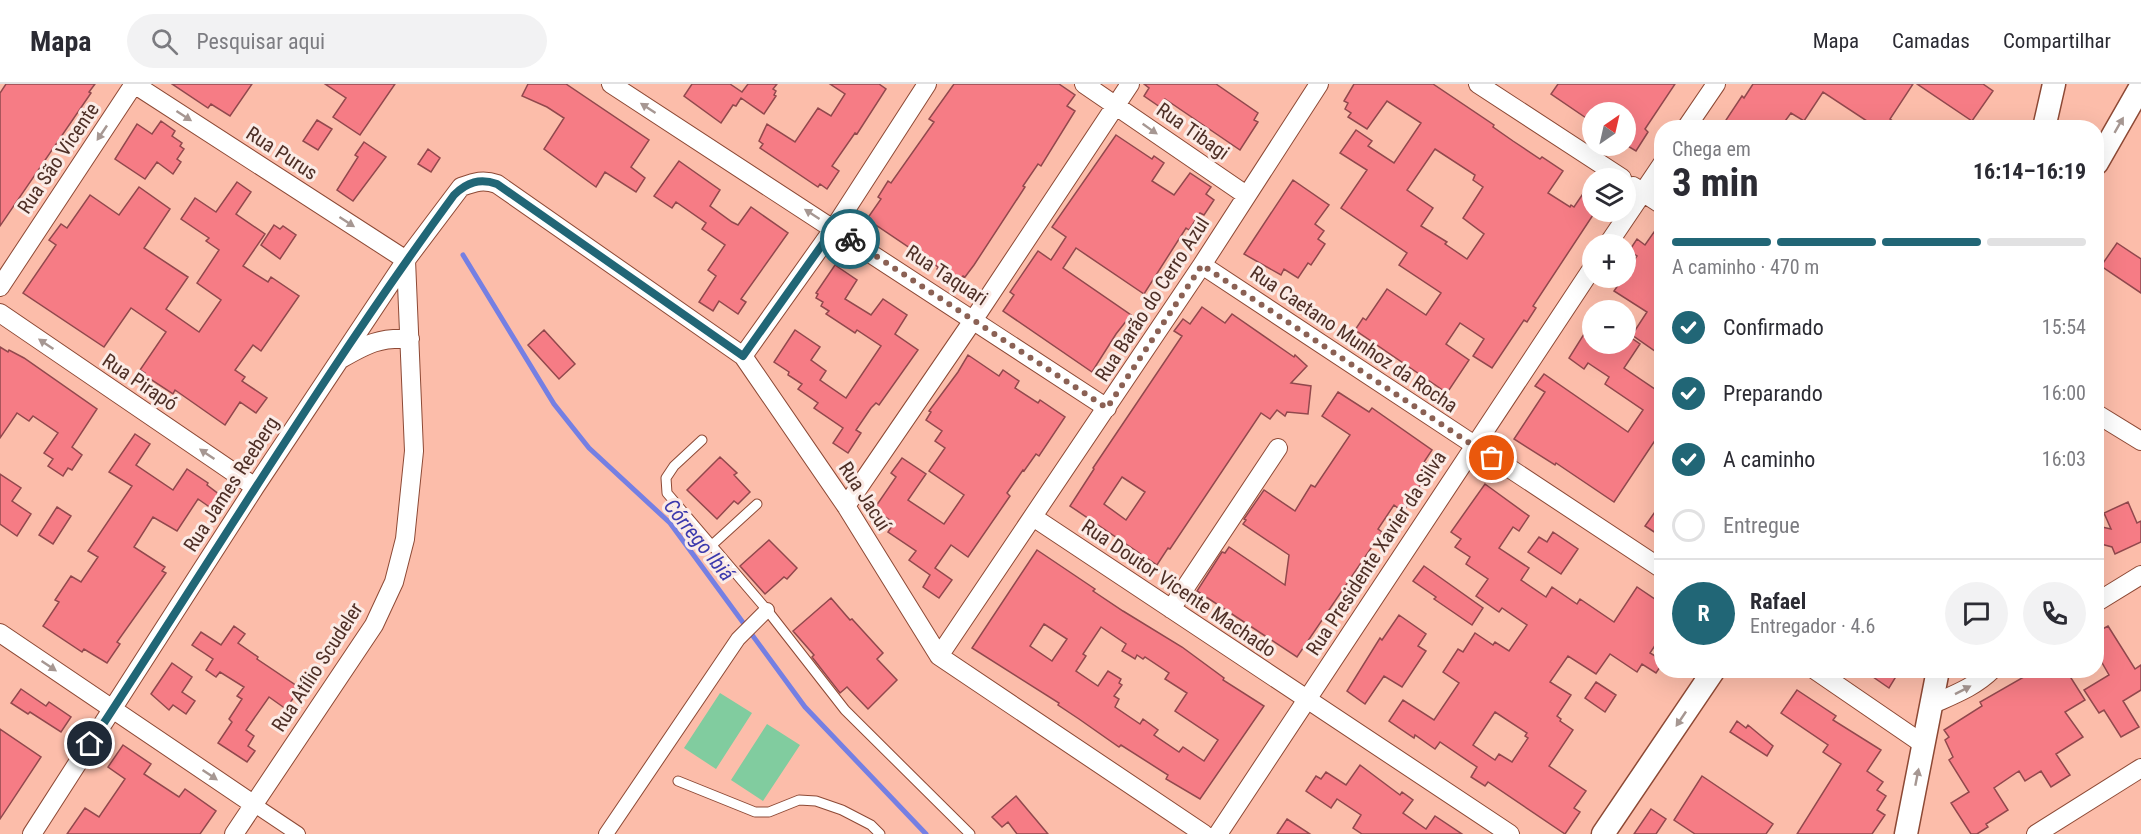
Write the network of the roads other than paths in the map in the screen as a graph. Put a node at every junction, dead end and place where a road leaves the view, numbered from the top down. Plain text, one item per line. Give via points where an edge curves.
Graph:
1 (134, 84) edge
2 (611, 84) edge
3 (927, 84) edge
4 (1084, 84) edge
5 (1130, 84) edge
6 (1319, 84) edge
7 (1478, 84) edge
8 (1716, 84) edge
9 (2051, 86) edge
10 (2141, 86) edge
11 (1116, 105) junction
12 (1691, 120) edge
13 (2045, 120) edge
14 (2104, 151) edge
15 (1607, 168) edge
16 (1654, 176) edge
17 (487, 180) joint
18 (1636, 187) edge
19 (1643, 192) junction
20 (1246, 195) junction
21 (1654, 200) edge
22 (834, 228) junction
23 (1615, 234) edge
24 (406, 260) junction
25 (1202, 265) junction
26 (1582, 284) edge
27 (0, 287) edge
28 (0, 313) edge
29 (974, 319) junction
30 (410, 339) junction
31 (743, 356) junction
32 (339, 360) junction
33 (1107, 408) junction
34 (2104, 418) edge
35 (702, 440) dead end
36 (2141, 441) edge
37 (1474, 446) junction
38 (1278, 448) dead end
39 (255, 487) junction
40 (757, 504) dead end
41 (846, 506) junction
42 (1033, 517) junction
43 (712, 545) junction
44 (1654, 564) edge
45 (2141, 575) edge
46 (2104, 598) edge
47 (1171, 609) junction
48 (767, 610) junction
49 (0, 633) edge
50 (939, 656) junction
51 (1709, 678) edge
52 (1827, 678) edge
53 (1936, 678) edge
54 (1981, 678) edge
55 (1306, 700) junction
56 (1931, 705) junction
57 (114, 708) junction
58 (1923, 744) junction
59 (2141, 768) edge
60 (678, 781) dead end
61 (253, 804) junction
62 (32, 834) edge
63 (234, 834) edge
64 (297, 834) edge
65 (606, 834) edge
66 (880, 834) edge
67 (970, 834) edge
68 (1204, 834) edge
69 (1218, 834) edge
70 (1510, 834) edge
71 (1603, 834) edge
72 (1906, 834) edge
73 (2036, 834) edge

1 -> 24 street, Rua Purus
1 -> 27 street, Rua São Vicente
22 -> 2 street, Rua Taquari
3 - 22 street
4 - 11 street, Rua Tibagi
5 - 11 street
6 - 20 street, Rua Barão do Cerro Azul
7 - 15 street
8 - 12 street
9 - 13 street
14 -> 10 street
11 -> 20 street, Rua Tibagi
11 - 29 street
16 - 19 street
17 - 24 street, Rua James Reeberg via 461,187
17 - 31 street, Rua Jacuí
18 - 19 street
19 - 21 street
19 - 23 street
20 - 25 street, Rua Barão do Cerro Azul
22 - 29 street, Rua Taquari
22 - 31 street
24 - 30 street, Rua Atílio Scudeler
24 - 32 street, Rua James Reeberg
25 - 33 street, Rua Barão do Cerro Azul
25 - 37 street, Rua Caetano Munhoz da Rocha
26 - 37 street, Rua Presidente Xavier da Silva
39 -> 28 street, Rua Pirapó
29 - 33 street, Rua Taquari
29 - 41 street
30 - 32 street via 376,342
30 - 61 street, Rua Atílio Scudeler via 414,451 405,539 394,582 374,625
31 - 41 street, Rua Jacuí
32 - 39 street, Rua James Reeberg
33 - 42 street, Rua Barão do Cerro Azul
34 - 36 street
35 - 43 lane via 666,478 667,494
37 - 44 street, Rua Caetano Munhoz da Rocha
37 - 55 street, Rua Presidente Xavier da Silva
38 - 47 street
39 - 57 street, Rua James Reeberg
40 - 43 lane
41 - 50 street, Rua Jacuí
42 - 47 street, Rua Doutor Vicente Machado
42 - 50 street, Rua Barão do Cerro Azul
43 - 48 lane
45 - 46 street
47 - 55 street, Rua Doutor Vicente Machado
48 - 65 street via 738,639
48 - 67 lane via 845,710
49 -> 57 street
50 - 68 street, Rua Jacuí
51 -> 71 street
52 - 58 street
53 - 56 street
56 -> 54 street via 1962,692
55 - 69 street, Rua Presidente Xavier da Silva
55 - 70 street, Rua Doutor Vicente Machado
56 - 58 street
57 -> 61 street
57 - 62 street, Rua James Reeberg
72 -> 58 street
59 - 73 street
60 - 66 lane via 755,812 770,812 799,800 816,801 842,810
61 - 63 street, Rua Atílio Scudeler
61 - 64 street

